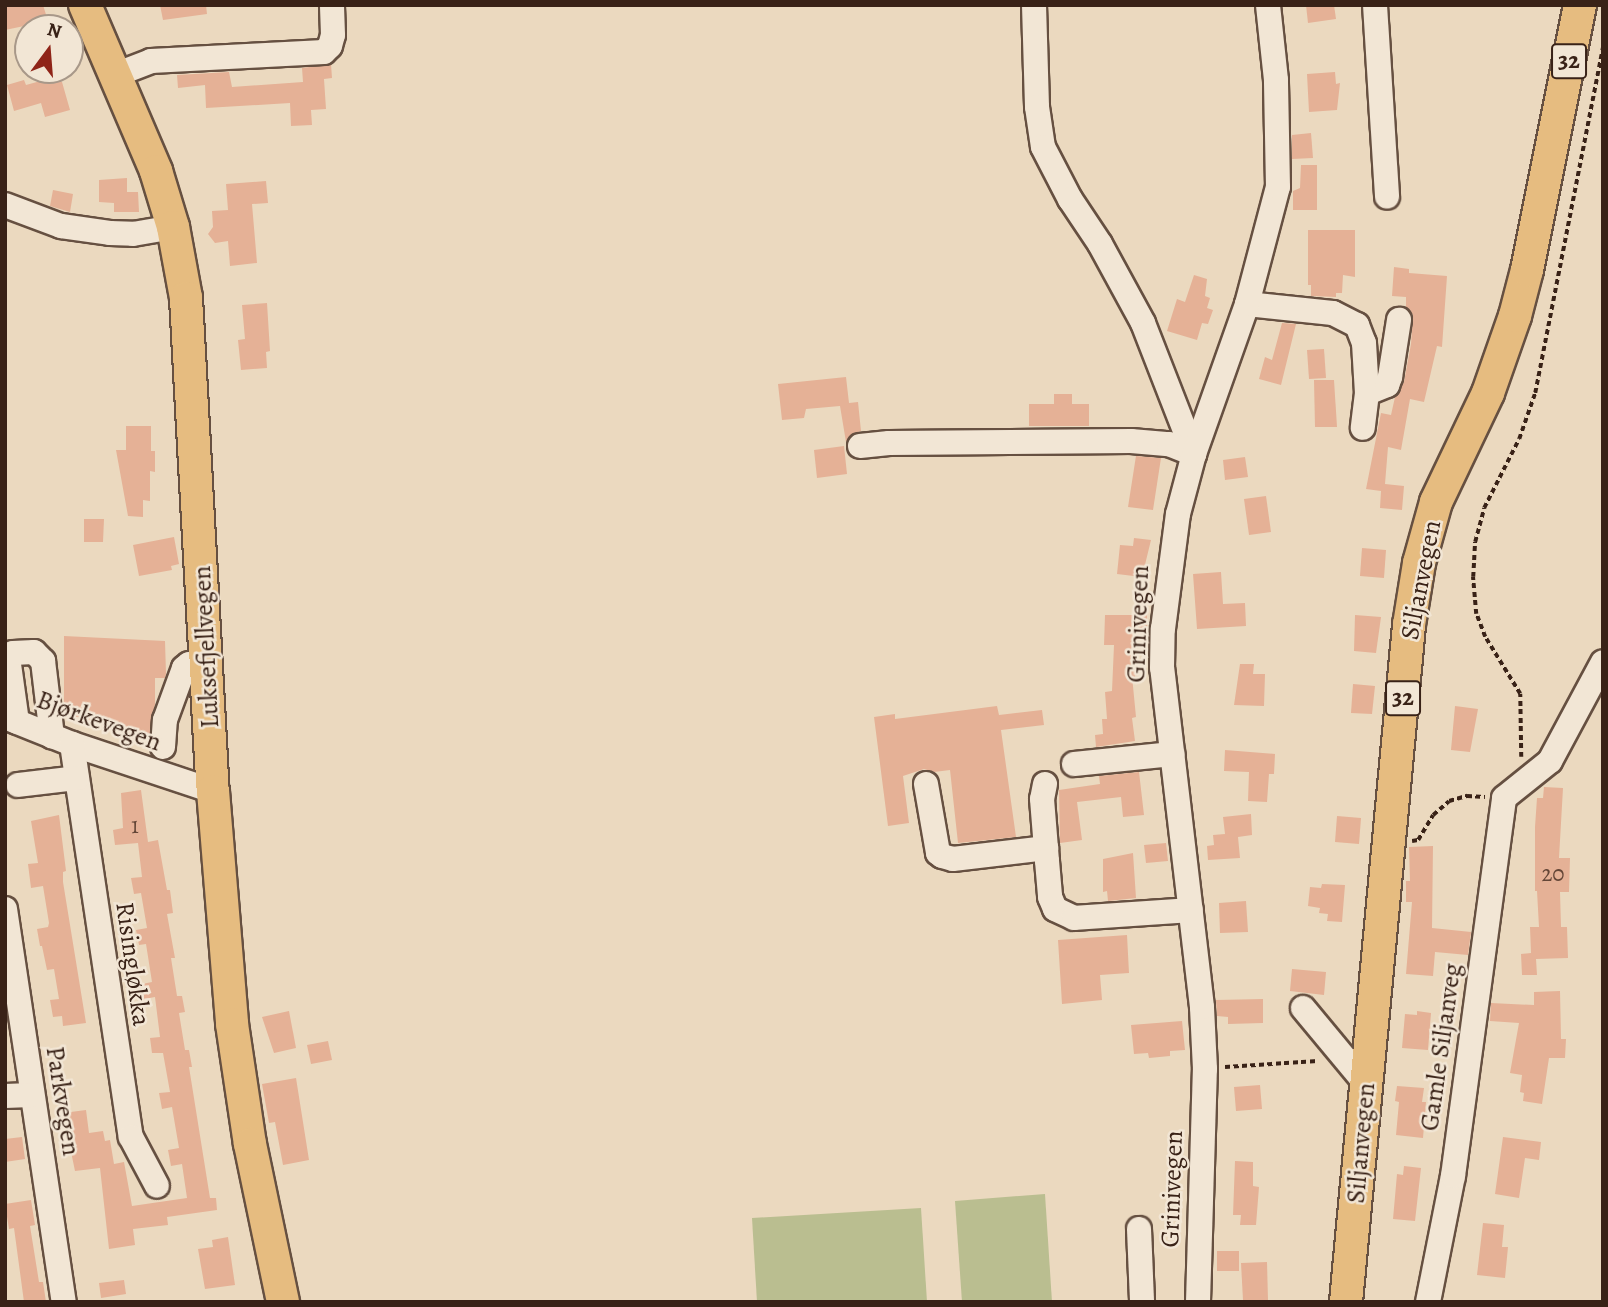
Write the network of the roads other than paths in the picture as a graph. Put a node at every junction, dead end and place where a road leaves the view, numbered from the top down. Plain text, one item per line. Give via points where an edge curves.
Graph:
1 (85, 5) edge
2 (332, 5) edge
3 (1034, 5) edge
4 (1268, 5) edge
5 (1375, 5) edge
6 (1580, 5) edge
7 (115, 75) junction
8 (1387, 197) dead end
9 (5, 205) edge
10 (173, 228) junction
11 (1247, 304) junction
12 (1399, 320) dead end
13 (1367, 393) junction
14 (1363, 428) dead end
15 (860, 446) dead end
16 (1194, 454) junction
17 (1603, 662) edge
18 (206, 664) junction
19 (11, 720) edge
20 (62, 740) junction
21 (163, 747) dead end
22 (1172, 754) junction
23 (1074, 764) dead end
24 (77, 778) junction
25 (926, 784) dead end
26 (1045, 784) dead end
27 (18, 785) dead end
28 (213, 791) junction
29 (1046, 848) junction
30 (5, 909) edge
31 (1191, 910) junction
32 (1303, 1008) dead end
33 (1356, 1072) junction
34 (31, 1095) junction
35 (5, 1096) edge
36 (157, 1186) dead end
37 (1139, 1229) dead end
38 (64, 1302) edge
39 (283, 1302) edge
40 (1142, 1302) edge
41 (1198, 1302) edge
42 (1346, 1302) edge
43 (1428, 1302) edge

1 - 7 main road, Luksefjellvegen
2 - 7 street via 333,35 324,52 151,61
3 - 16 street via 1043,147 1143,323
4 - 11 street, Grinivegen via 1279,187
5 - 8 street
6 - 33 main road, Siljanvegen / 32 via 1515,316 1488,393 1426,533 1409,625 1389,844
7 - 10 main road, Luksefjellvegen via 145,140
9 - 10 street via 61,226 110,233
10 - 18 main road, Luksefjellvegen via 187,298
11 - 13 street via 1333,313 1351,320 1364,343
11 - 16 street, Grinivegen
12 - 13 street via 1387,385
13 - 14 street
15 - 16 street via 1131,441 1169,444
16 - 22 street, Grinivegen via 1178,514 1165,601 1162,668
17 - 43 street, Gamle Siljanveg via 1550,761 1511,793 1453,1176
18 - 21 street via 184,668 165,720
18 - 28 main road, Luksefjellvegen
19 - 20 street, Bjørkevegen
19 - 20 street, Risingløkka via 8,657 34,652 43,661
20 - 24 street, Risingløkka
20 - 28 street, Bjørkevegen
22 - 23 street
22 - 31 street, Grinivegen
24 - 27 street
24 - 36 street, Risingløkka via 131,1137
25 - 29 street via 942,856 953,859
26 - 29 street
28 - 39 main road, Luksefjellvegen via 237,1065
29 - 31 street via 1050,897 1063,914 1106,917
30 - 34 street, Parkvegen
31 - 41 street, Grinivegen via 1205,1069
32 - 33 street
33 - 42 main road, Siljanvegen / 32
34 - 35 street
34 - 38 street, Parkvegen
37 - 40 street

